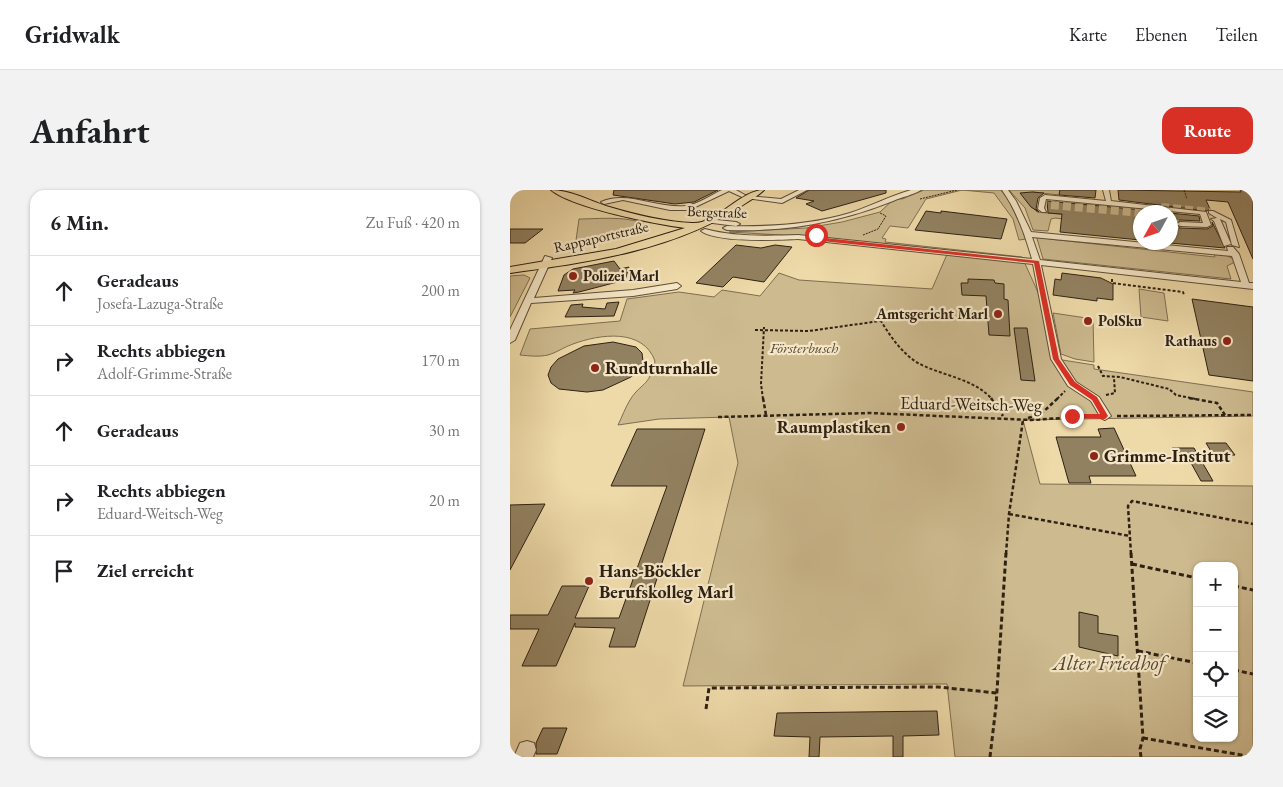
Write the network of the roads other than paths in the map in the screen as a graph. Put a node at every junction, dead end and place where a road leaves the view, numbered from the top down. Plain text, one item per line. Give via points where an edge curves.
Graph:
1 (555, 190) edge
2 (571, 190) edge
3 (727, 190) edge
4 (760, 190) edge
5 (804, 190) edge
6 (918, 190) edge
7 (1005, 190) edge
8 (1070, 190) edge
9 (1106, 190) edge
10 (743, 193) edge
11 (1069, 199) dead end
12 (1109, 200) dead end
13 (604, 202) junction
14 (1044, 211) dead end
15 (1211, 212) tunnel mouth
16 (1216, 220) dead end
17 (681, 221) junction
18 (1180, 224) tunnel mouth
19 (701, 225) junction
20 (764, 226) junction
21 (1028, 234) junction
22 (1233, 248) junction
23 (510, 261) edge
24 (546, 262) junction
25 (1037, 262) junction
26 (510, 270) edge
27 (1250, 285) edge
28 (676, 286) dead end
29 (529, 301) junction
30 (510, 340) edge
31 (1105, 416) road end

1 - 17 main road, Bergstraße via 622,213
2 - 13 main road, Bergstraße
3 - 13 street via 689,208 670,208 623,198
4 - 10 main road
5 - 10 street via 782,200
6 - 20 street, Bergstraße via 833,219
7 - 21 street via 1014,201
8 - 11 street
9 - 12 street
10 - 17 main road, Rappaportstraße
10 - 19 main road, Rappaportstraße
13 - 17 main road, Bergstraße
14 - 18 street via 1041,209 1045,197 1200,212 1204,213 1207,225
15 - 22 street via 1228,221
16 - 22 street
17 - 19 main road, Bergstraße
17 - 24 main road, Rappaportstraße via 616,244
19 - 20 street, Bergstraße
19 - 20 street, Bergstraße
19 - 24 main road, Rappaportstraße via 624,250
19 - 25 street via 713,234 813,238
21 - 22 street
21 - 25 street
22 - 27 street via 1241,274
23 - 24 main road, Rappaportstraße
24 - 26 main road, Rappaportstraße
24 - 29 street
25 - 27 street
25 - 31 street via 1056,359 1072,384 1094,399
28 - 29 street via 633,293
29 - 30 street

